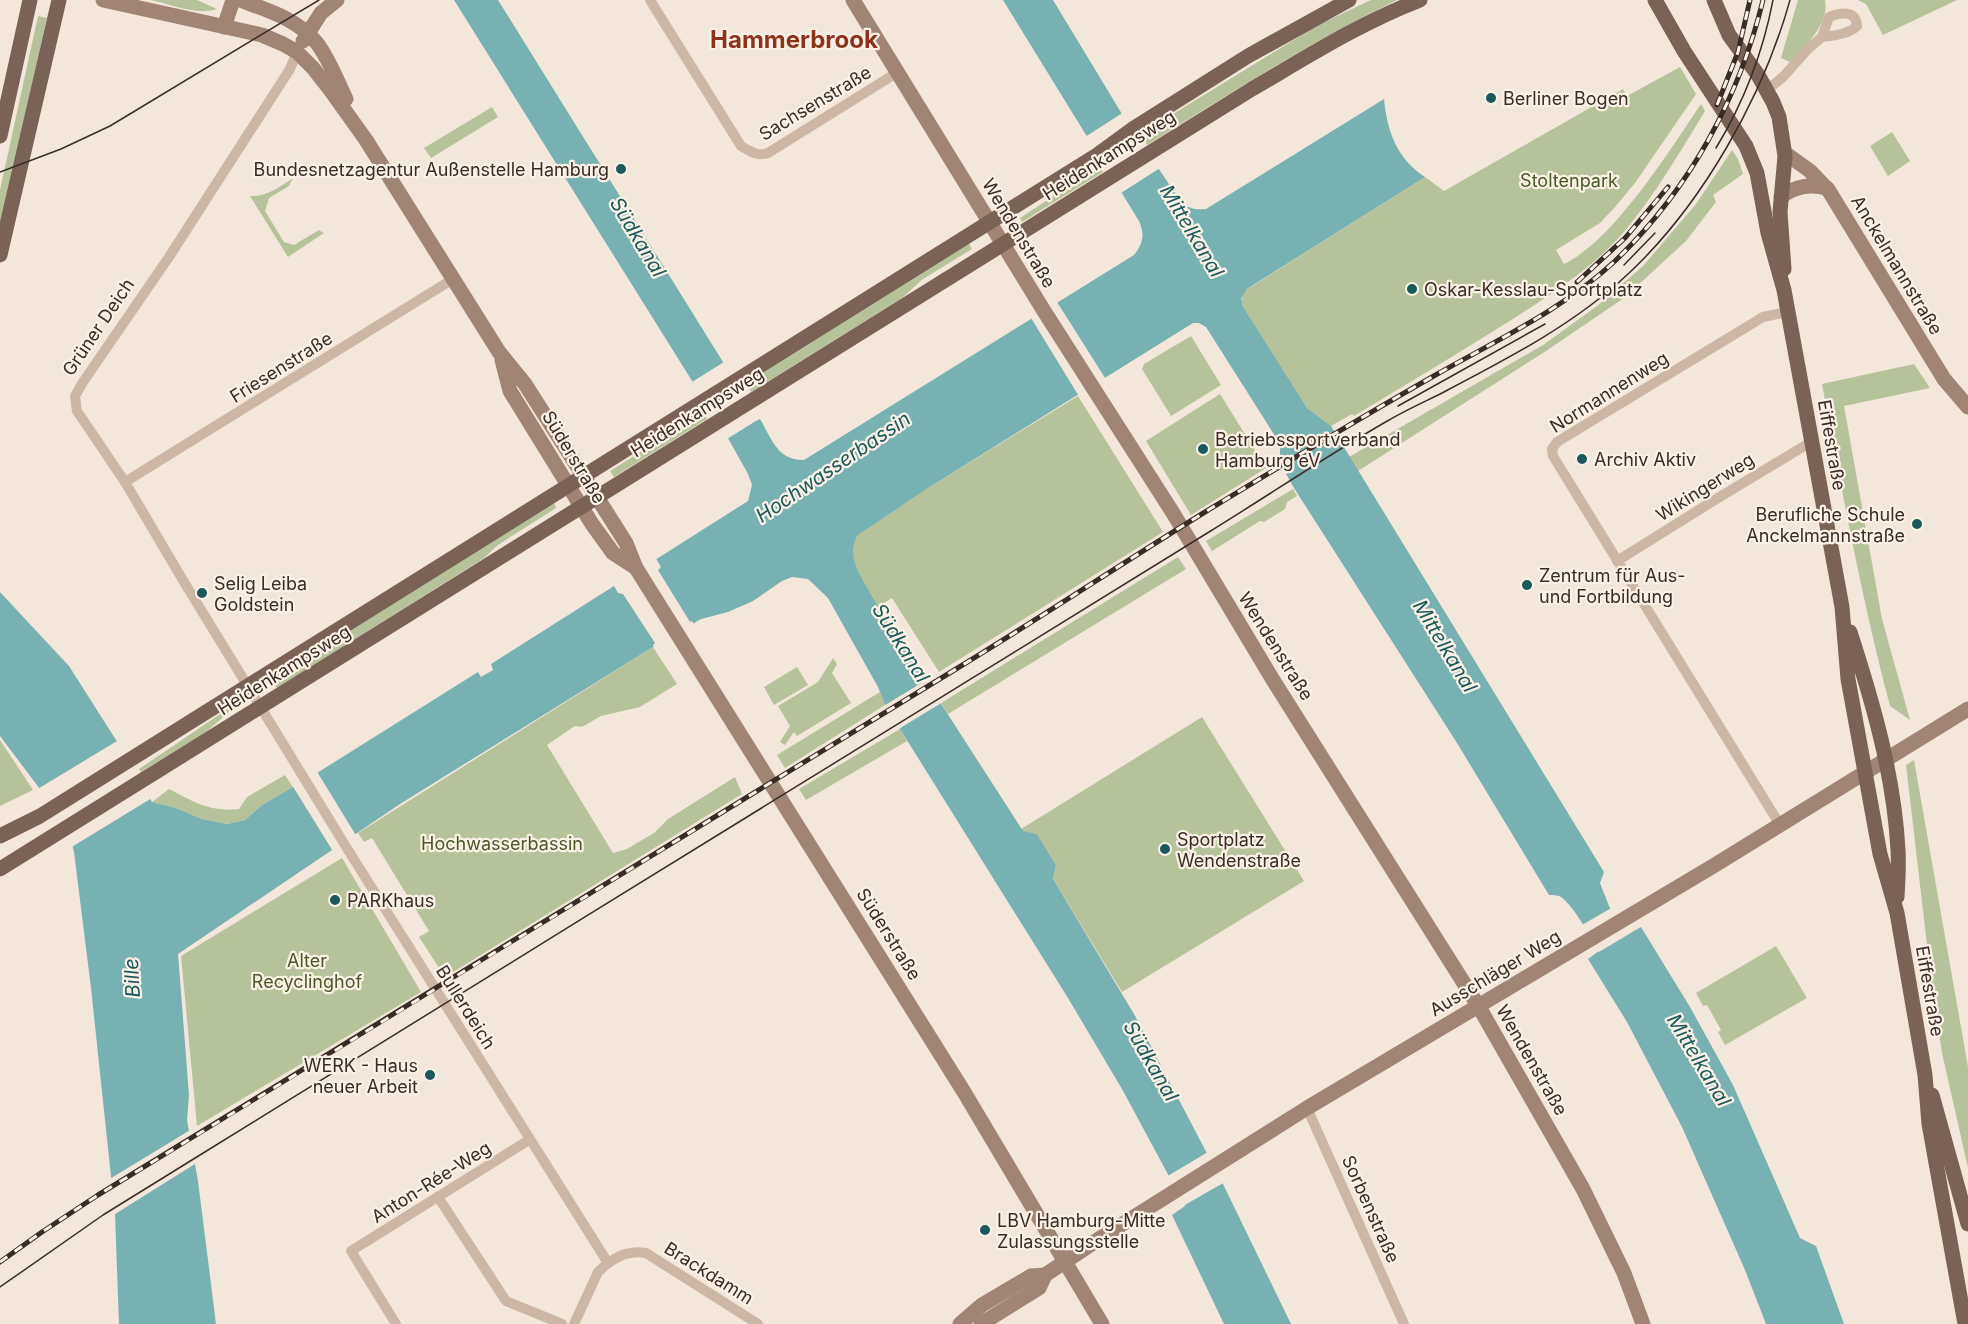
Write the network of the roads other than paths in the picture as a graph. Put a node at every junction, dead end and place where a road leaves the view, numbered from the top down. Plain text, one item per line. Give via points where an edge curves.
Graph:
1 (30, 0) edge
2 (59, 0) edge
3 (103, 0) edge
4 (233, 0) edge
5 (240, 0) edge
6 (337, 0) edge
7 (650, 0) edge
8 (853, 0) edge
9 (1420, 0) edge
10 (1655, 0) edge
11 (1714, 0) edge
12 (1346, 1) edge
13 (224, 27) junction
14 (307, 33) junction
15 (1822, 37) dead end
16 (297, 52) junction
17 (898, 72) junction
18 (1767, 90) junction
19 (0, 136) edge
20 (366, 140) junction
21 (1785, 153) junction
22 (1827, 188) junction
23 (1781, 197) junction
24 (990, 222) junction
25 (1004, 244) junction
26 (0, 255) edge
27 (453, 279) junction
28 (1784, 290) junction
29 (1787, 312) junction
30 (499, 352) junction
31 (1968, 407) edge
32 (1811, 442) junction
33 (583, 476) junction
34 (125, 482) junction
35 (568, 485) junction
36 (597, 498) junction
37 (581, 507) junction
38 (1617, 561) junction
39 (636, 568) junction
40 (1842, 607) junction
41 (248, 685) junction
42 (261, 707) junction
43 (1968, 710) edge
44 (1885, 760) junction
45 (1865, 773) junction
46 (1780, 825) junction
47 (0, 836) edge
48 (0, 869) edge
49 (1897, 913) junction
50 (1479, 1007) junction
51 (1925, 1075) junction
52 (1307, 1108) junction
53 (529, 1140) junction
54 (438, 1197) junction
55 (1968, 1224) edge
56 (1066, 1261) junction
57 (608, 1263) junction
58 (1045, 1275) junction
59 (396, 1324) edge
60 (562, 1324) edge
61 (574, 1324) edge
62 (758, 1324) edge
63 (960, 1324) edge
64 (981, 1324) edge
65 (1102, 1324) edge
66 (1404, 1324) edge
67 (1643, 1324) edge
68 (1965, 1324) edge

1 - 19 main road
2 - 26 main road
3 - 13 main road, Süderstraße
4 - 13 main road
5 - 14 main road, Süderstraße via 285,17
6 - 14 main road, Grüner Deich via 321,13
7 - 17 street, Sachsenstraße via 741,146 753,153 768,153
8 - 17 main road, Wendenstraße
9 - 25 main road, Heidenkampsweg via 1340,37
10 - 28 main road, Eiffestraße via 1746,146 1757,173
11 - 18 main road, Eiffestraße via 1729,35
12 - 24 main road, Heidenkampsweg via 1248,56
13 - 16 main road, Süderstraße via 262,35
14 - 16 main road, Grüner Deich
14 - 20 main road, Süderstraße via 324,54
15 - 18 street
16 - 20 main road, Süderstraße
16 - 34 street, Grüner Deich via 195,218 75,396 77,411
17 - 24 main road, Wendenstraße
18 - 21 main road, Eiffestraße via 1779,117
20 - 27 main road, Süderstraße
21 - 22 main road, Anckelmannstraße
21 - 23 main road, Eiffestraße
22 - 23 main road via 1798,187
22 - 31 main road, Anckelmannstraße via 1944,379
23 - 28 main road, Eiffestraße
24 - 25 main road, Wendenstraße
24 - 33 main road, Heidenkampsweg
25 - 36 main road, Heidenkampsweg
25 - 50 main road, Wendenstraße
27 - 30 main road, Süderstraße
27 - 34 street, Friesenstraße
28 - 29 main road, Eiffestraße
29 - 32 main road, Eiffestraße
29 - 38 street, Normannenweg via 1763,317 1557,442 1552,449
30 - 33 main road, Süderstraße via 525,384
30 - 35 main road, Süderstraße via 510,391
32 - 38 street, Wikingerweg
32 - 40 main road, Eiffestraße
33 - 35 main road, Heidenkampsweg
33 - 36 main road, Süderstraße
34 - 41 street, Grüner Deich
35 - 37 main road, Süderstraße
35 - 41 main road, Heidenkampsweg
36 - 37 main road, Heidenkampsweg
36 - 39 main road, Süderstraße via 626,543
37 - 39 main road, Süderstraße via 613,553
37 - 42 main road, Heidenkampsweg
38 - 46 street, Normannenweg
39 - 56 main road, Süderstraße
40 - 44 main road, Eiffestraße via 1872,698
40 - 45 main road, Eiffestraße via 1848,679
41 - 42 street, Grüner Deich
41 - 47 main road, Heidenkampsweg via 40,816
42 - 48 main road, Heidenkampsweg
42 - 53 street, Bullerdeich
43 - 44 main road, Ausschläger Weg
44 - 45 main road, Ausschläger Weg
44 - 49 main road, Eiffestraße via 1898,851
45 - 46 main road, Ausschläger Weg
45 - 49 main road, Eiffestraße via 1880,854
46 - 50 main road, Ausschläger Weg
49 - 51 main road, Eiffestraße
50 - 52 main road, Ausschläger Weg
50 - 67 main road, Wendenstraße via 1584,1189 1624,1273
51 - 55 main road, Eiffestraße
51 - 68 main road, Eiffestraße via 1929,1124
52 - 56 main road, Ausschläger Weg
52 - 66 street, Sorbenstraße
53 - 54 street, Anton-Rée-Weg
53 - 57 street, Bullerdeich
54 - 59 street, Anton-Rée-Weg via 351,1251
54 - 60 street via 506,1301
56 - 58 main road, Ausschläger Weg
56 - 65 main road, Süderstraße
57 - 61 street via 598,1272
57 - 62 street, Brackdamm via 625,1253 646,1253
58 - 63 main road, Ausschläger Weg via 1031,1276 982,1305
58 - 64 main road, Ausschläger Weg via 1039,1288

